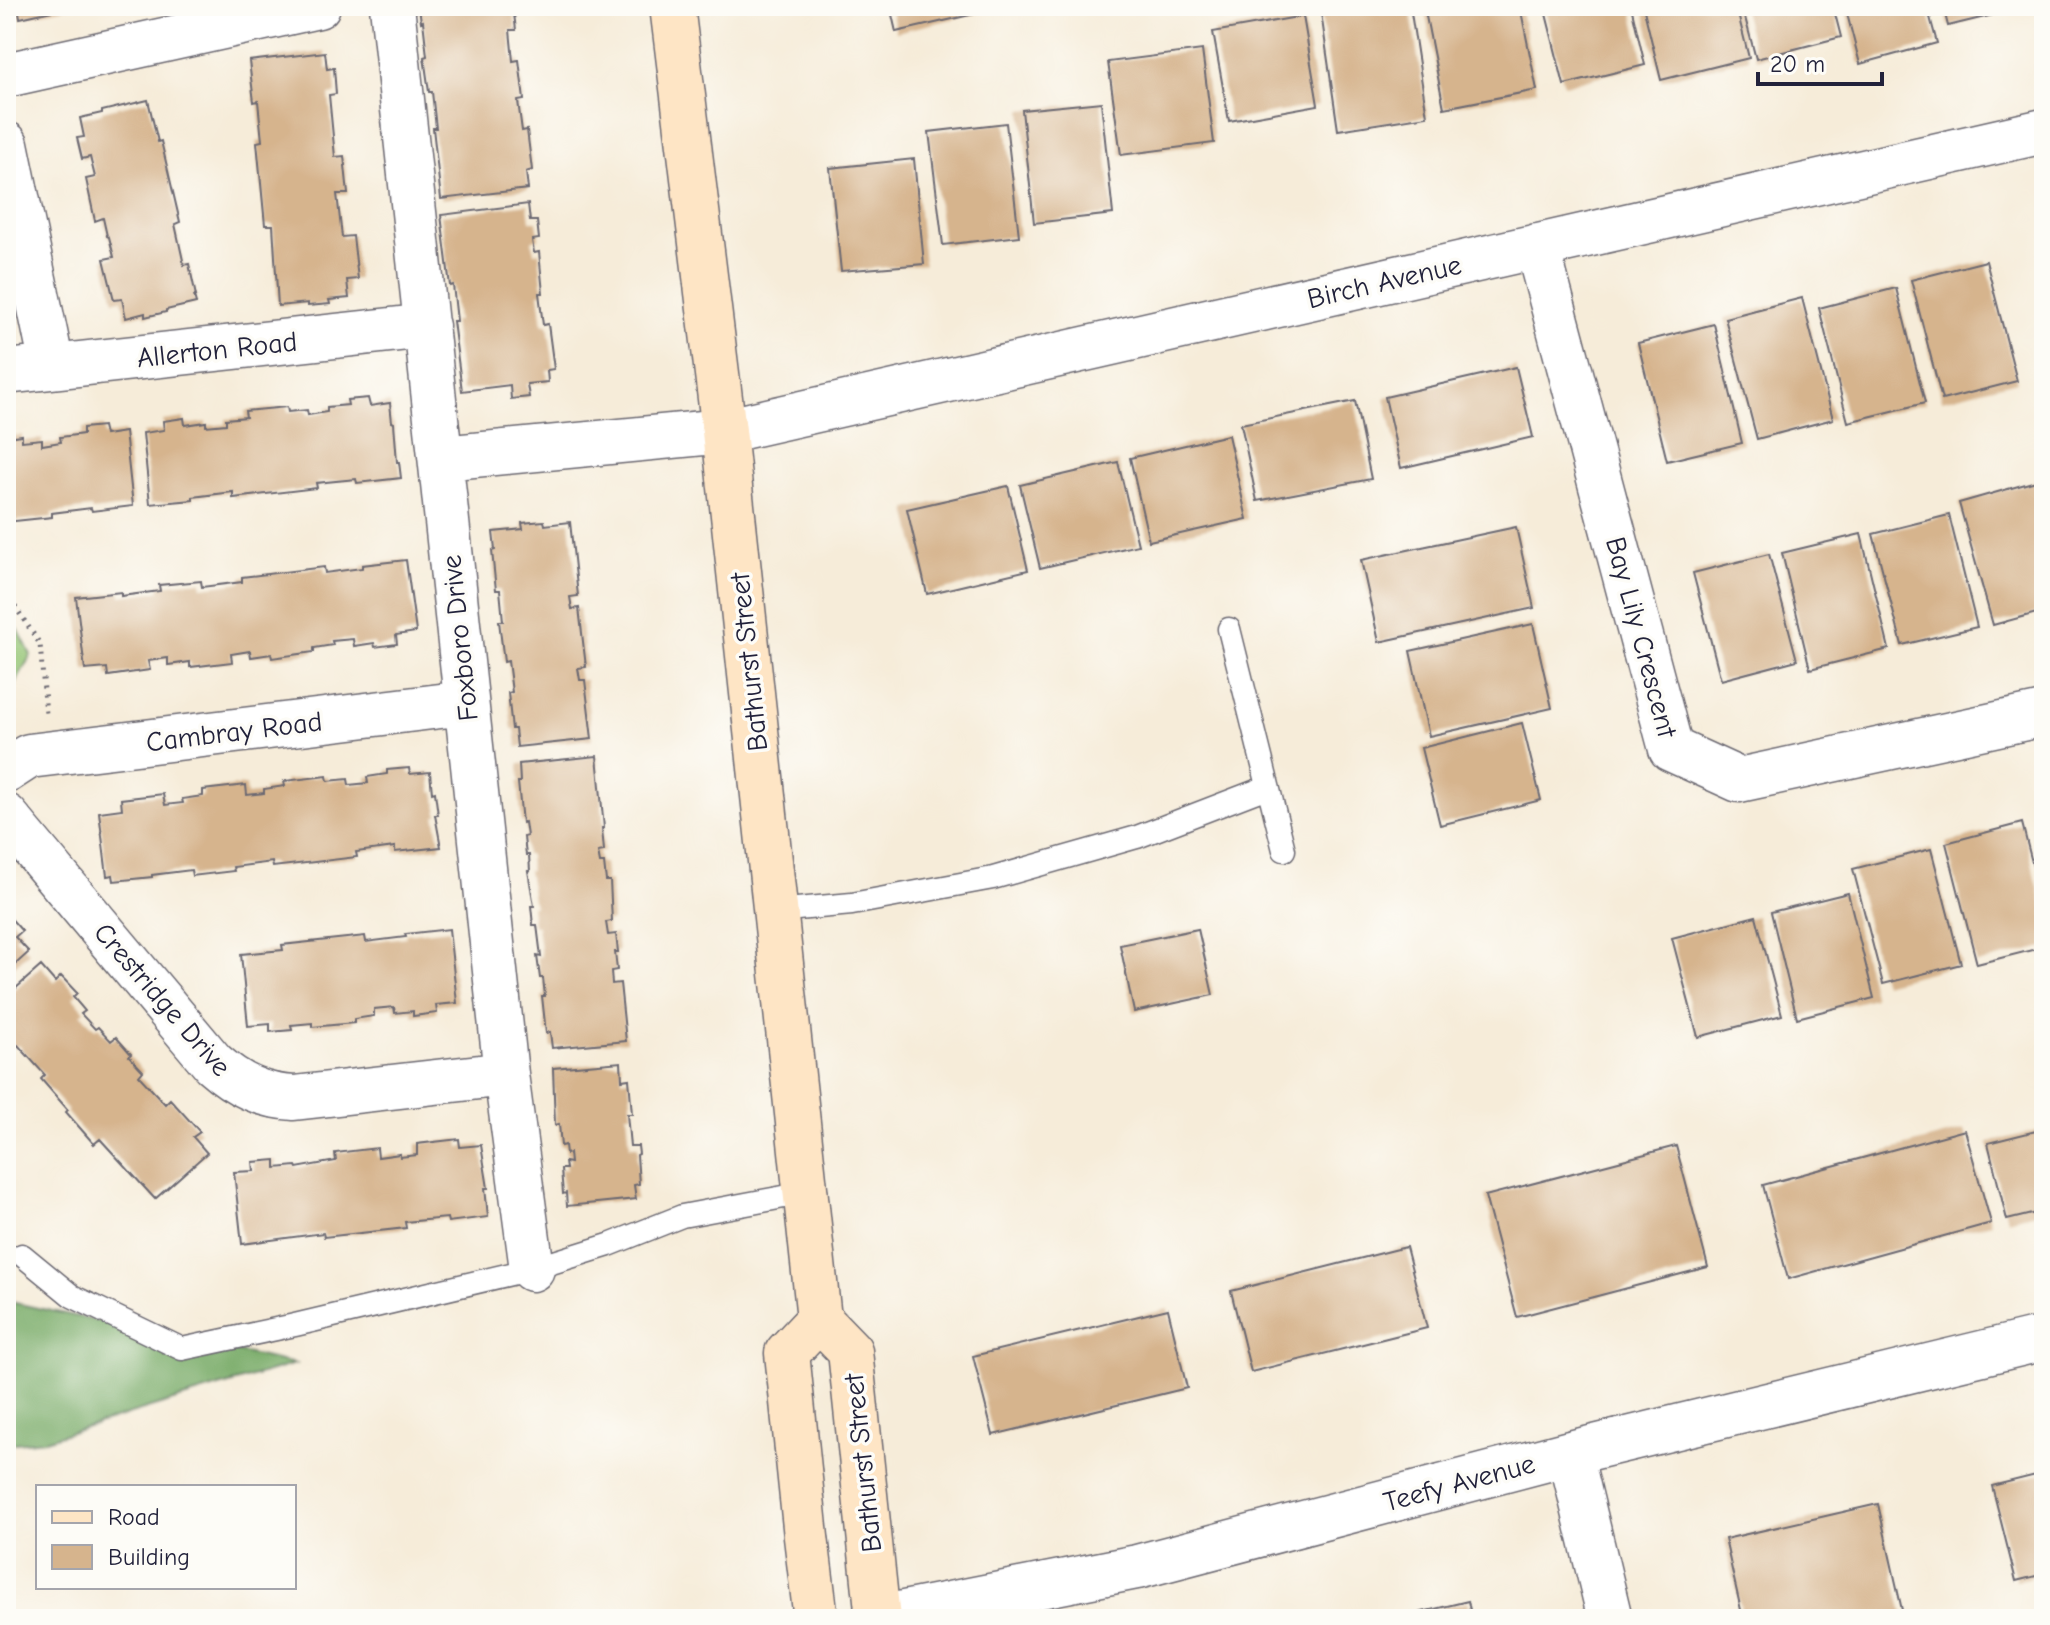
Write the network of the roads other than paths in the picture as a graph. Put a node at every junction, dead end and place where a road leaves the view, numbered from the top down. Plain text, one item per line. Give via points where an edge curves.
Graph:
1 (318, 6) edge
2 (392, 6) edge
3 (672, 6) edge
4 (6, 75) edge
5 (2044, 131) edge
6 (6, 144) edge
7 (1537, 246) junction
8 (427, 326) junction
9 (52, 366) junction
10 (6, 372) edge
11 (724, 431) junction
12 (442, 458) junction
13 (1229, 629) dead end
14 (465, 703) junction
15 (2044, 714) edge
16 (6, 771) edge
17 (1267, 787) junction
18 (6, 816) edge
19 (1284, 850) dead end
20 (775, 911) junction
21 (506, 1074) junction
22 (805, 1193) junction
23 (22, 1255) dead end
24 (532, 1269) junction
25 (819, 1319) junction
26 (2044, 1338) edge
27 (1570, 1453) junction
28 (816, 1619) edge
29 (876, 1619) edge
30 (1610, 1619) edge

1 - 4 street
2 - 8 street, Foxboro Drive
3 - 11 main road, Bathurst Street
5 - 7 street, Birch Avenue
6 - 9 street
7 - 11 street, Birch Avenue
7 - 15 street, Bay Lily Crescent via 1671,749 1739,780
8 - 9 street, Allerton Road
8 - 12 street, Foxboro Drive
9 - 10 street, Allerton Road
11 - 12 street, Birch Avenue
11 - 20 main road, Bathurst Street
12 - 14 street, Foxboro Drive
13 - 17 lane
14 - 16 street, Cambray Road via 29,756
14 - 21 street, Foxboro Drive
17 - 19 lane
17 - 20 lane via 1137,837 993,878 852,904
18 - 21 street, Crestridge Drive via 213,1063 242,1085 294,1098
20 - 22 main road, Bathurst Street
21 - 24 street, Foxboro Drive
22 - 24 lane via 682,1216
22 - 25 main road, Bathurst Street
23 - 24 lane via 72,1296 182,1349
25 - 28 main road via 787,1353
25 - 29 main road, Bathurst Street via 850,1351
26 - 27 street, Teefy Avenue
27 - 29 street, Teefy Avenue via 1137,1567
27 - 30 street

